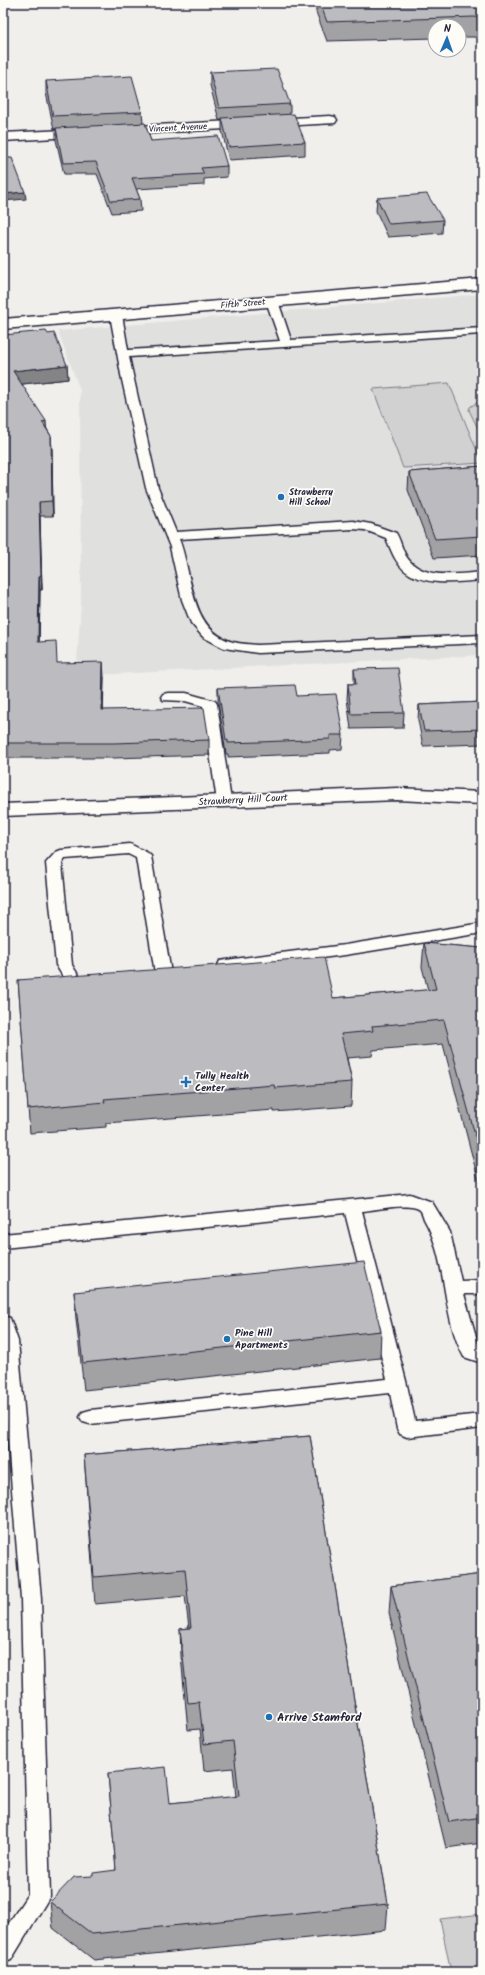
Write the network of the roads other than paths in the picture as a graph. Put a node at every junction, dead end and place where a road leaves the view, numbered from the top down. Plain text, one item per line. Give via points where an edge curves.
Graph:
1 (330, 120) dead end
2 (3, 137) edge
3 (482, 284) edge
4 (272, 302) junction
5 (116, 315) junction
6 (3, 324) edge
7 (482, 331) edge
8 (286, 343) junction
9 (123, 354) junction
10 (172, 536) junction
11 (482, 576) edge
12 (482, 639) edge
13 (168, 697) dead end
14 (482, 798) edge
15 (224, 801) junction
16 (3, 810) edge
17 (482, 928) edge
18 (211, 967) edge
19 (179, 971) edge
20 (163, 973) junction
21 (147, 975) edge
22 (100, 981) edge
23 (352, 1206) junction
24 (3, 1241) edge
25 (482, 1287) edge
26 (454, 1288) junction
27 (3, 1323) edge
28 (482, 1356) edge
29 (398, 1385) junction
30 (90, 1417) dead end
31 (482, 1421) edge
32 (3, 1952) edge

1 - 2 street, Vincent Avenue
3 - 4 street, Fifth Street
4 - 5 street, Fifth Street
4 - 8 lane
5 - 6 street, Fifth Street
5 - 9 lane
7 - 8 lane
8 - 9 lane
9 - 10 lane via 152,488
10 - 11 lane via 354,525 391,536 403,562 412,570 429,576 448,578
10 - 12 lane via 198,623 208,634 229,645 258,649
13 - 15 lane via 192,698 210,704
14 - 15 street, Strawberry Hill Court via 397,794
15 - 16 street, Strawberry Hill Court
17 - 18 lane via 345,950
19 - 20 lane
20 - 21 lane
20 - 22 lane via 143,856 130,849 61,855 54,863 64,965 76,984
23 - 24 lane
23 - 26 lane via 410,1200 426,1206 441,1232
23 - 29 lane
25 - 26 lane
26 - 28 lane via 471,1352
27 - 32 lane via 9,1341 31,1598 38,1896
29 - 30 lane
29 - 31 lane via 407,1429

